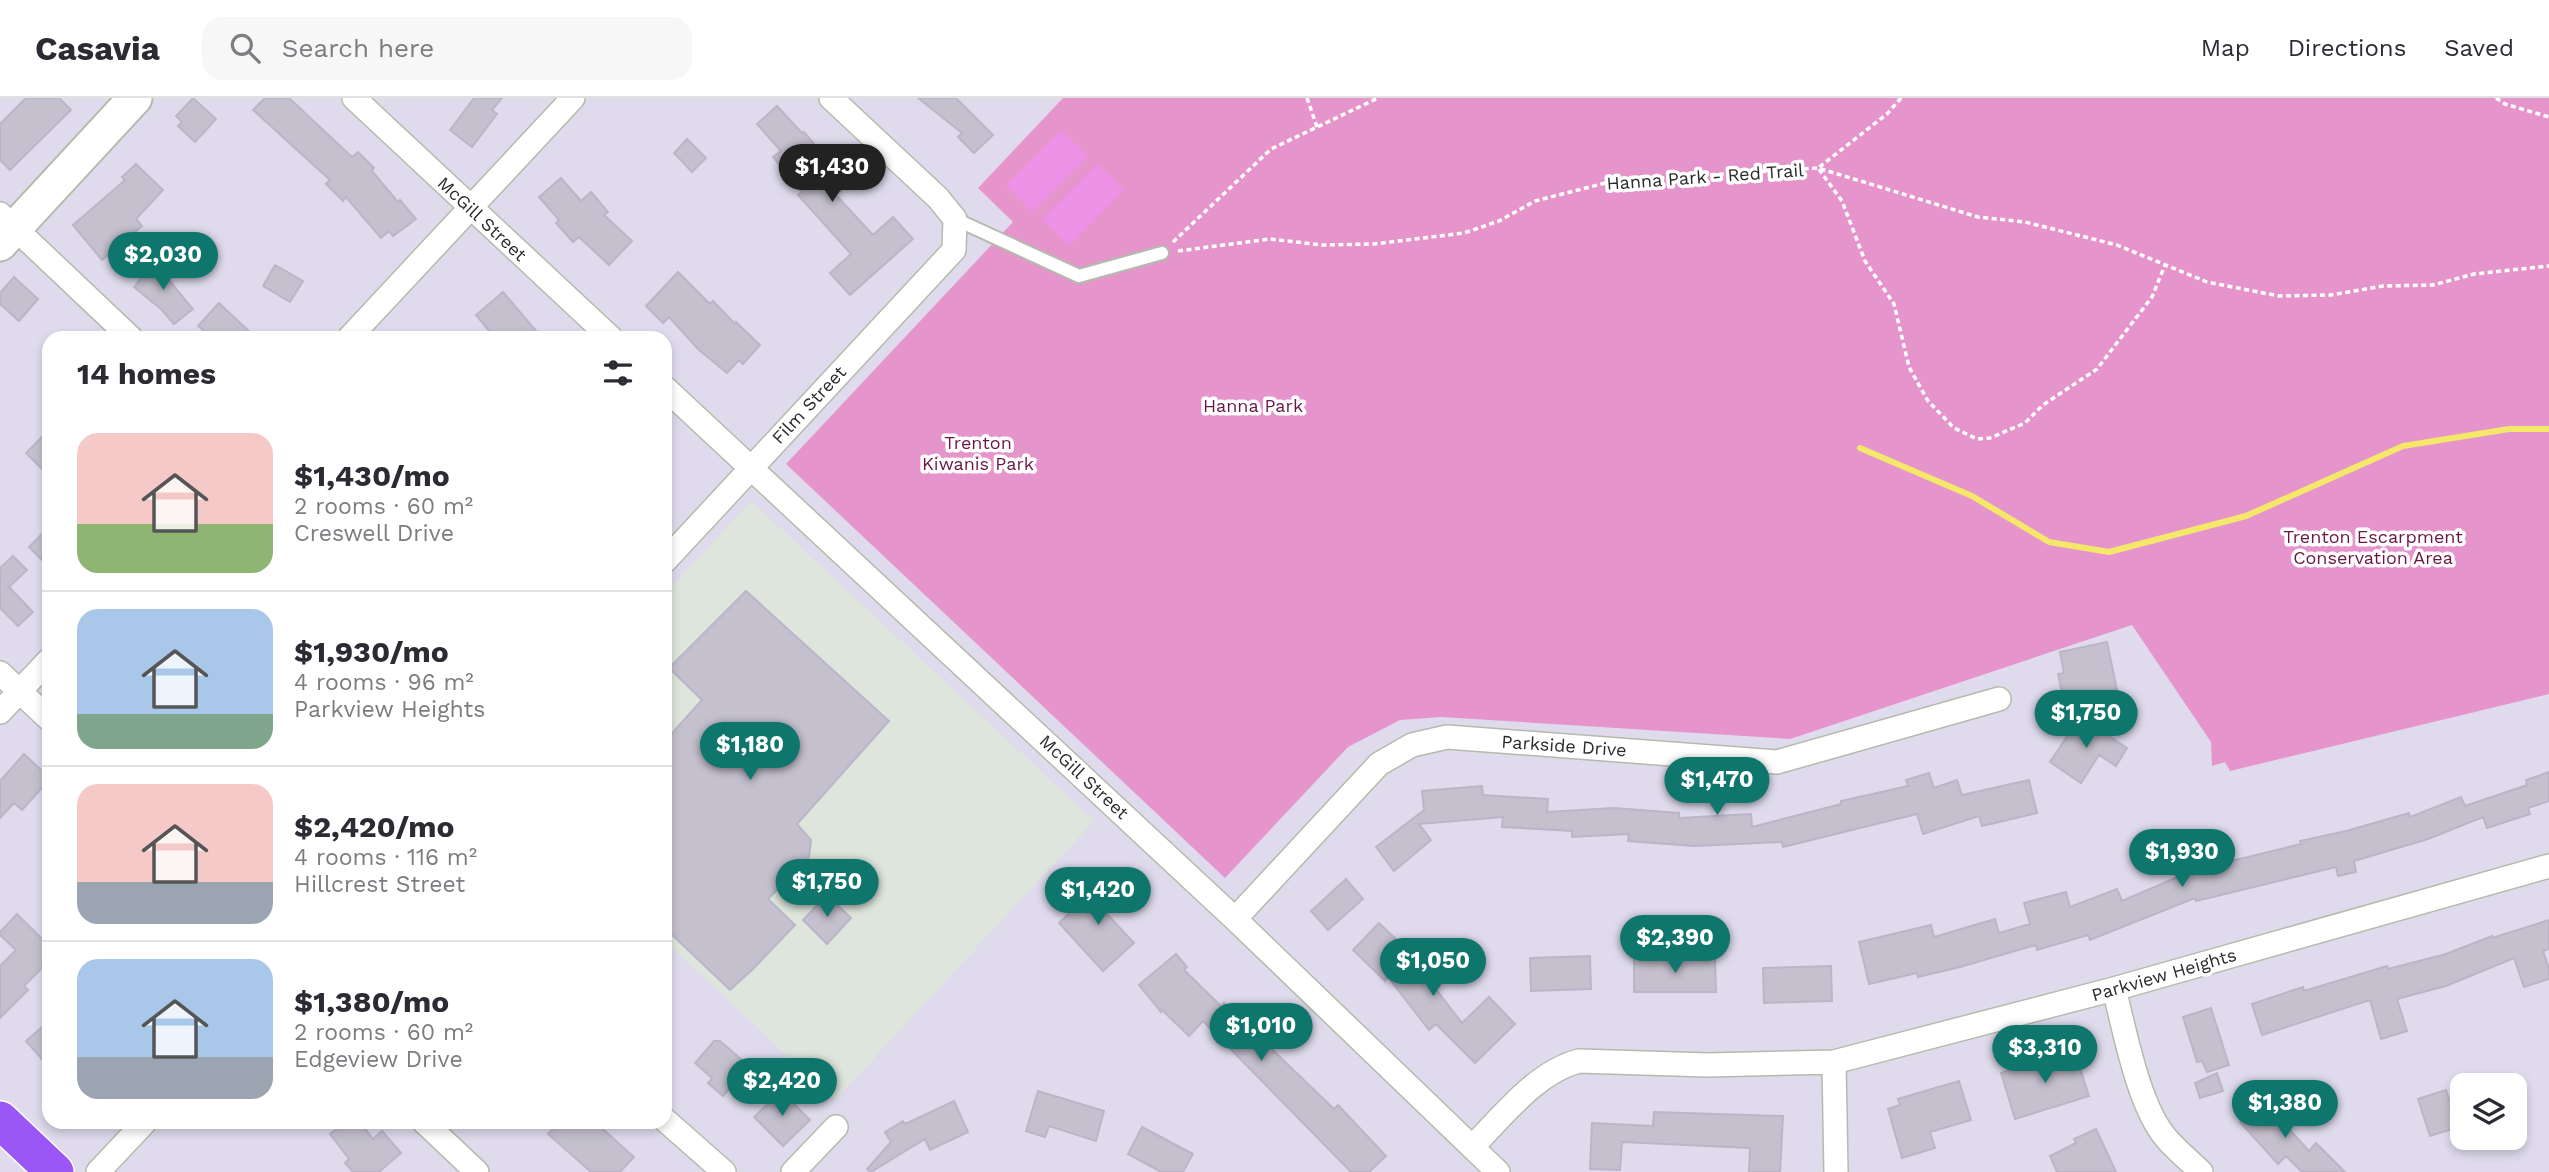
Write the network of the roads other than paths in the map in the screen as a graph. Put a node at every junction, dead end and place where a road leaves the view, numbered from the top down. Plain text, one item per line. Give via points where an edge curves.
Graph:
1 (135, 98) edge
2 (354, 98) edge
3 (573, 98) edge
4 (831, 98) edge
5 (469, 208) junction
6 (955, 219) junction
7 (5, 228) edge
8 (1162, 253) road end
9 (123, 331) edge
10 (355, 331) edge
11 (603, 331) edge
12 (672, 394) edge
13 (751, 467) junction
14 (672, 553) edge
15 (42, 667) edge
16 (0, 673) edge
17 (20, 691) junction
18 (1999, 699) dead end
19 (0, 712) edge
20 (42, 712) edge
21 (2549, 866) edge
22 (1235, 919) junction
23 (2114, 989) junction
24 (1834, 1062) junction
25 (0, 1120) edge
26 (672, 1126) edge
27 (836, 1127) dead end
28 (138, 1129) edge
29 (431, 1129) edge
30 (1472, 1147) junction
31 (55, 1172) edge
32 (98, 1172) edge
33 (477, 1172) edge
34 (724, 1172) edge
35 (793, 1172) edge
36 (1498, 1172) edge
37 (1836, 1172) edge
38 (2202, 1172) edge

1 - 7 main road
2 - 5 street, McGill Street
3 - 5 street
4 - 6 street via 939,198
5 - 10 street
5 - 11 street, McGill Street
6 - 8 lane via 1079,276
6 - 13 street, Film Street via 954,250
7 - 9 street
12 - 13 street, McGill Street
13 - 14 street, Film Street
13 - 22 street, McGill Street
15 - 17 street
16 - 17 street
17 - 19 street
17 - 20 street
18 - 22 street, Parkside Drive via 1777,762 1447,737 1412,745 1380,764
21 - 23 street, Parkview Heights
22 - 30 street, McGill Street
23 - 24 street, Parkview Heights
23 - 38 street via 2149,1108 2165,1137
24 - 30 street, Parkview Heights via 1578,1061 1560,1066
24 - 37 street
25 - 31 main road
26 - 34 street
27 - 35 street
28 - 32 street
29 - 33 street
30 - 36 street, McGill Street

